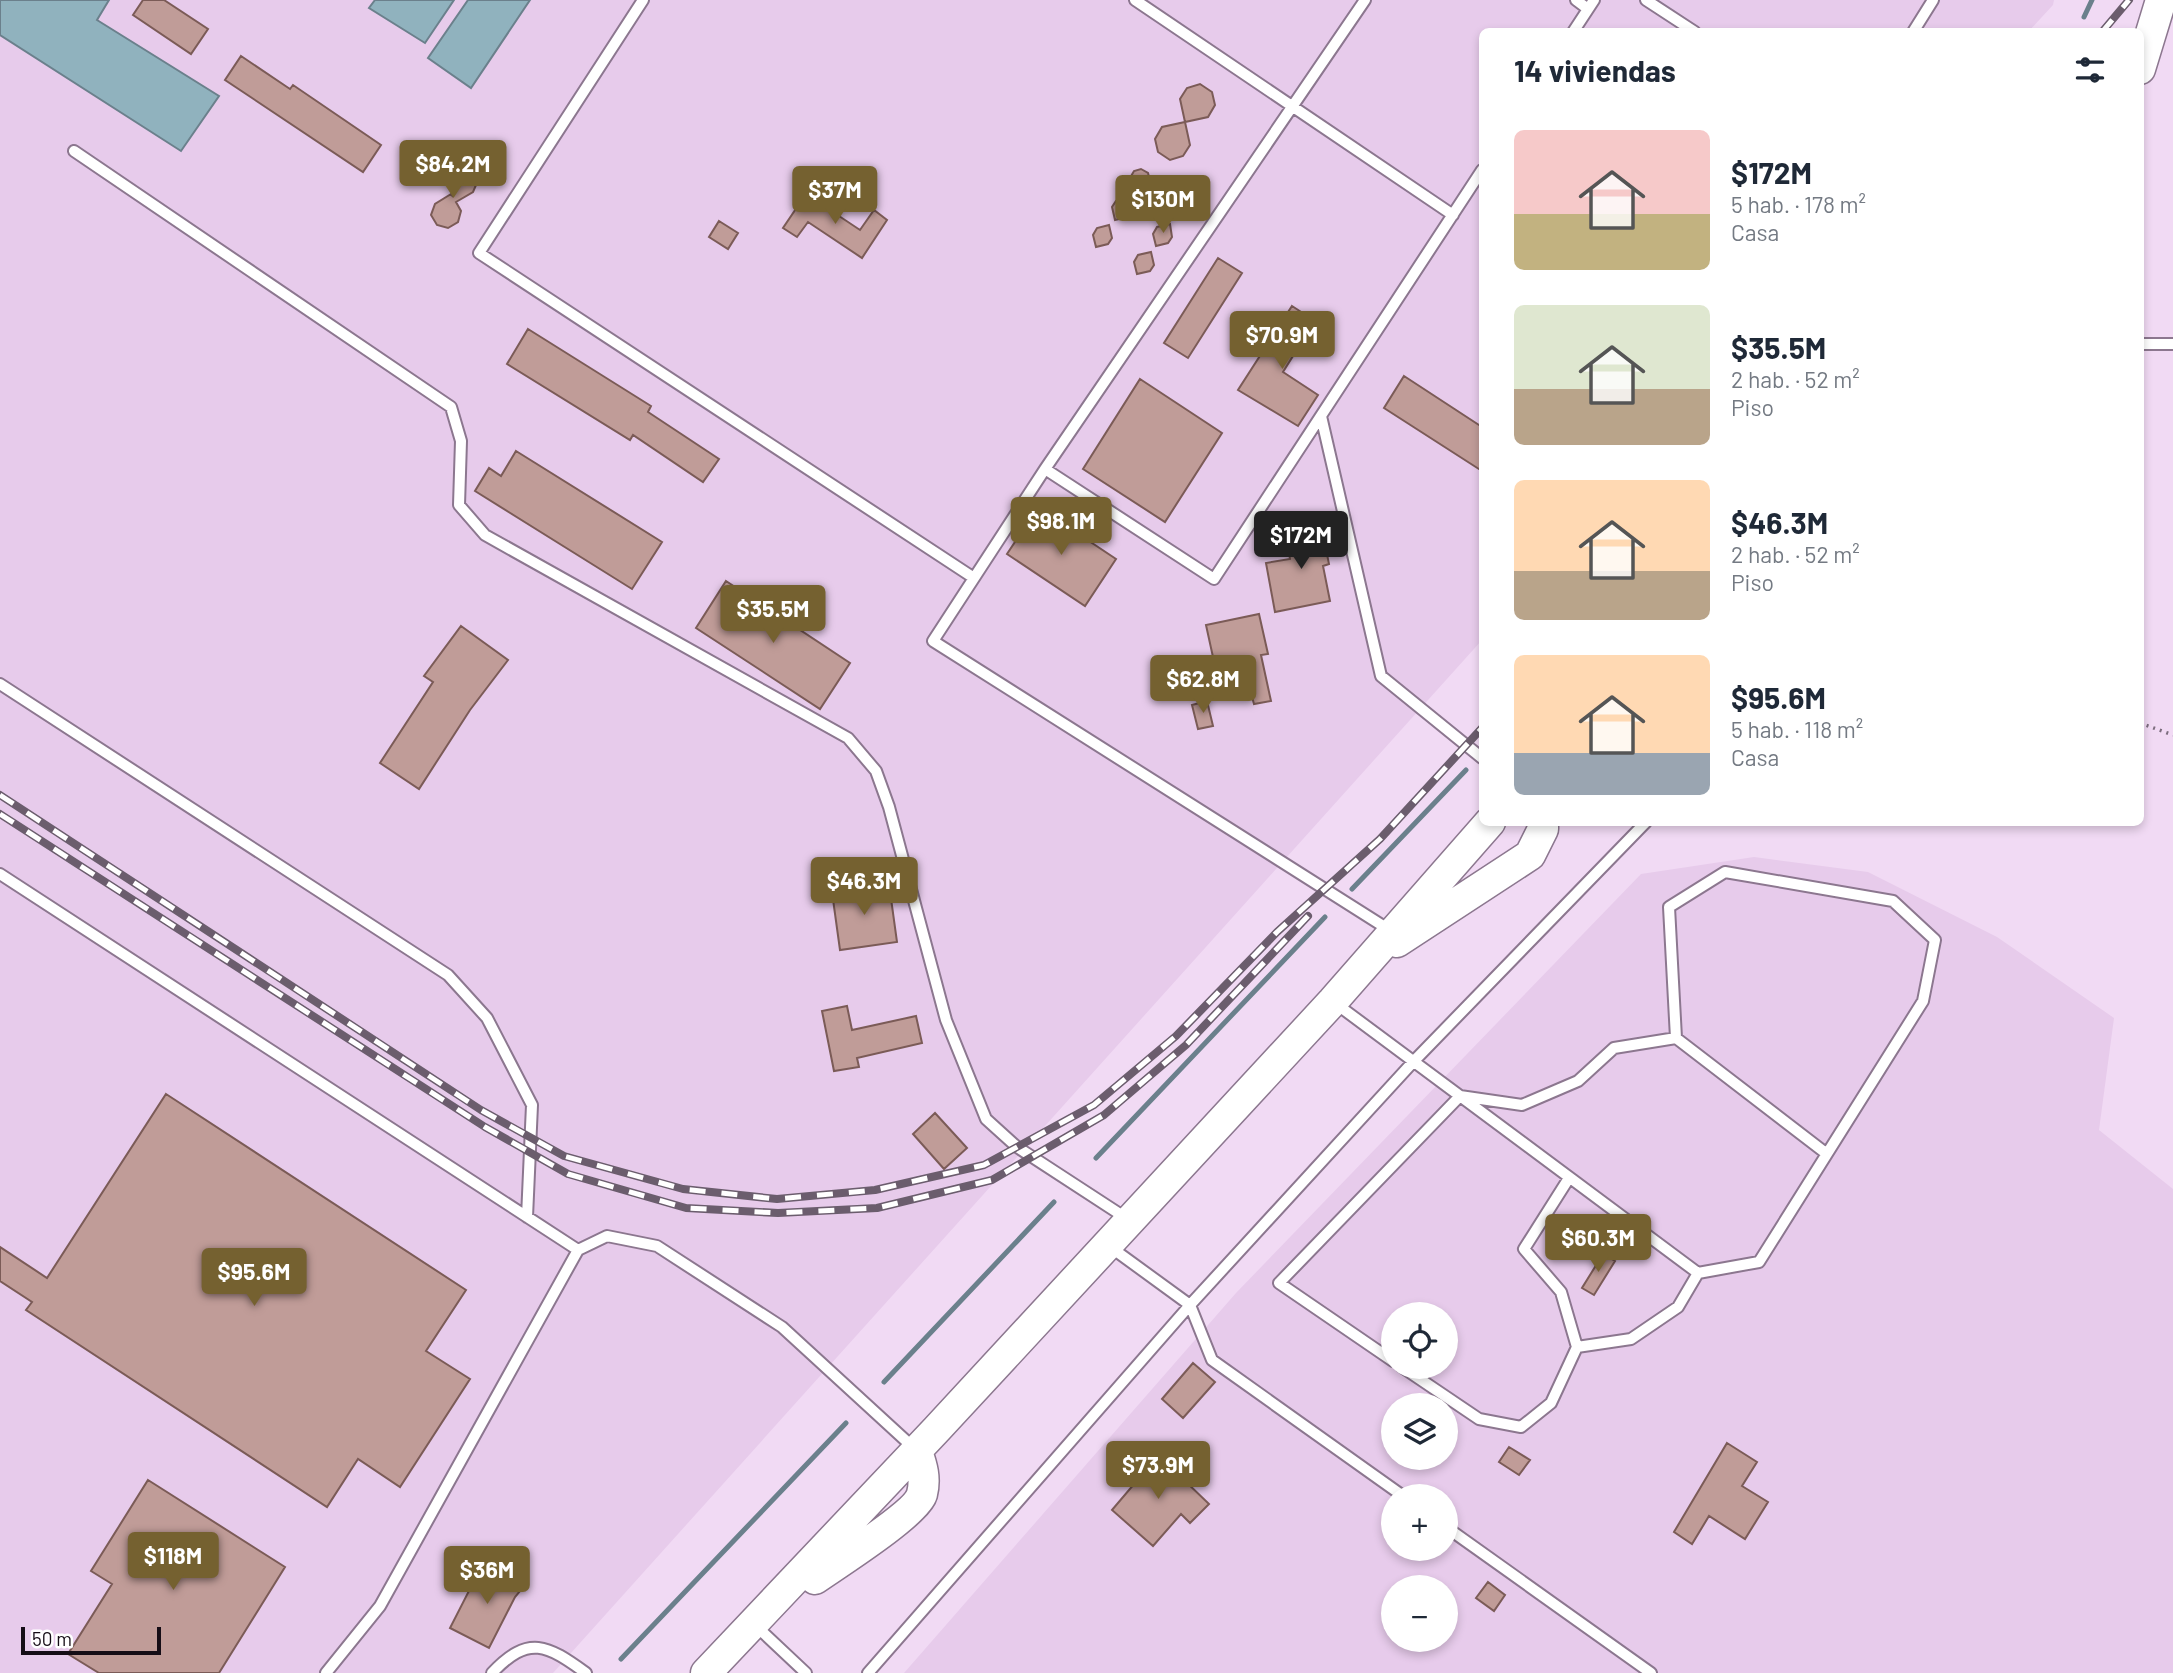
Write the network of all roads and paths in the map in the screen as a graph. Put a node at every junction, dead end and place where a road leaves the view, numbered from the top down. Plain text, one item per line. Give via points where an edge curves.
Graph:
1 (643, 0) edge
2 (1135, 0) edge
3 (1366, 0) edge
4 (1576, 0) edge
5 (1646, 0) edge
6 (1933, 0) edge
7 (2161, 0) edge
8 (1591, 5) edge
9 (1576, 28) edge
10 (1689, 28) edge
11 (1916, 28) edge
12 (2144, 56) edge
13 (1293, 107) junction
14 (74, 151) dead end
15 (1479, 175) edge
16 (1453, 215) junction
17 (2144, 344) edge
18 (2173, 344) edge
19 (1321, 416) junction
20 (1045, 469) junction
21 (974, 578) junction
22 (0, 684) edge
23 (2144, 724) edge
24 (2173, 735) edge
25 (1479, 756) edge
26 (1486, 826) edge
27 (1543, 826) edge
28 (1642, 826) edge
29 (0, 874) edge
30 (1393, 932) junction
31 (1370, 959) junction
32 (1333, 1001) junction
33 (1676, 1038) junction
34 (1413, 1062) junction
35 (1460, 1096) junction
36 (1827, 1154) junction
37 (1569, 1178) junction
38 (527, 1217) junction
39 (1129, 1220) junction
40 (1106, 1244) junction
41 (578, 1250) junction
42 (1698, 1273) junction
43 (1190, 1305) junction
44 (1577, 1348) junction
45 (1381, 1353) edge
46 (1420, 1379) edge
47 (917, 1451) junction
48 (1386, 1484) edge
49 (1458, 1536) edge
50 (759, 1620) junction
51 (326, 1673) edge
52 (492, 1673) edge
53 (586, 1673) edge
54 (706, 1673) edge
55 (806, 1673) edge
56 (868, 1673) edge
57 (1651, 1673) edge

1 - 21 lane via 479,253
2 - 13 lane
3 - 13 lane
4 - 8 lane
5 - 10 lane
6 - 11 lane
7 - 12 main road
8 - 9 lane
13 - 16 lane
13 - 20 lane
14 - 39 lane via 451,407 461,441 459,505 485,535 848,738 876,771 946,1020 986,1119 1017,1147
15 - 16 lane
16 - 19 lane
17 - 18 lane
19 - 20 lane via 1214,579
19 - 25 lane via 1381,676
20 - 21 lane
21 - 30 lane via 933,641
22 - 38 lane via 448,975 487,1018 532,1105
23 - 24 path
26 - 30 main road
27 - 31 main road via 1530,855
28 - 34 lane
29 - 38 lane
30 - 31 main road
31 - 32 main road
32 - 34 lane
32 - 39 main road
33 - 35 lane via 1614,1048 1578,1081 1522,1105
33 - 36 lane
33 - 36 lane via 1669,907 1726,872 1893,901 1935,940 1923,1001
34 - 35 lane
34 - 43 lane
35 - 37 lane
35 - 45 lane via 1279,1283
36 - 42 lane via 1759,1262
37 - 42 lane
37 - 44 lane via 1524,1249 1561,1292
38 - 41 lane
39 - 40 main road
40 - 43 lane
40 - 47 main road
41 - 47 lane via 607,1236 657,1245 782,1327
41 - 51 lane via 380,1606
42 - 44 lane via 1678,1307 1631,1339
43 - 48 lane via 1212,1360
43 - 56 lane
44 - 46 lane via 1551,1403 1521,1427 1479,1419
47 - 50 main road via 925,1473 922,1497
49 - 57 lane
50 - 54 main road
50 - 55 lane
52 - 53 lane via 518,1651 537,1646 555,1651

